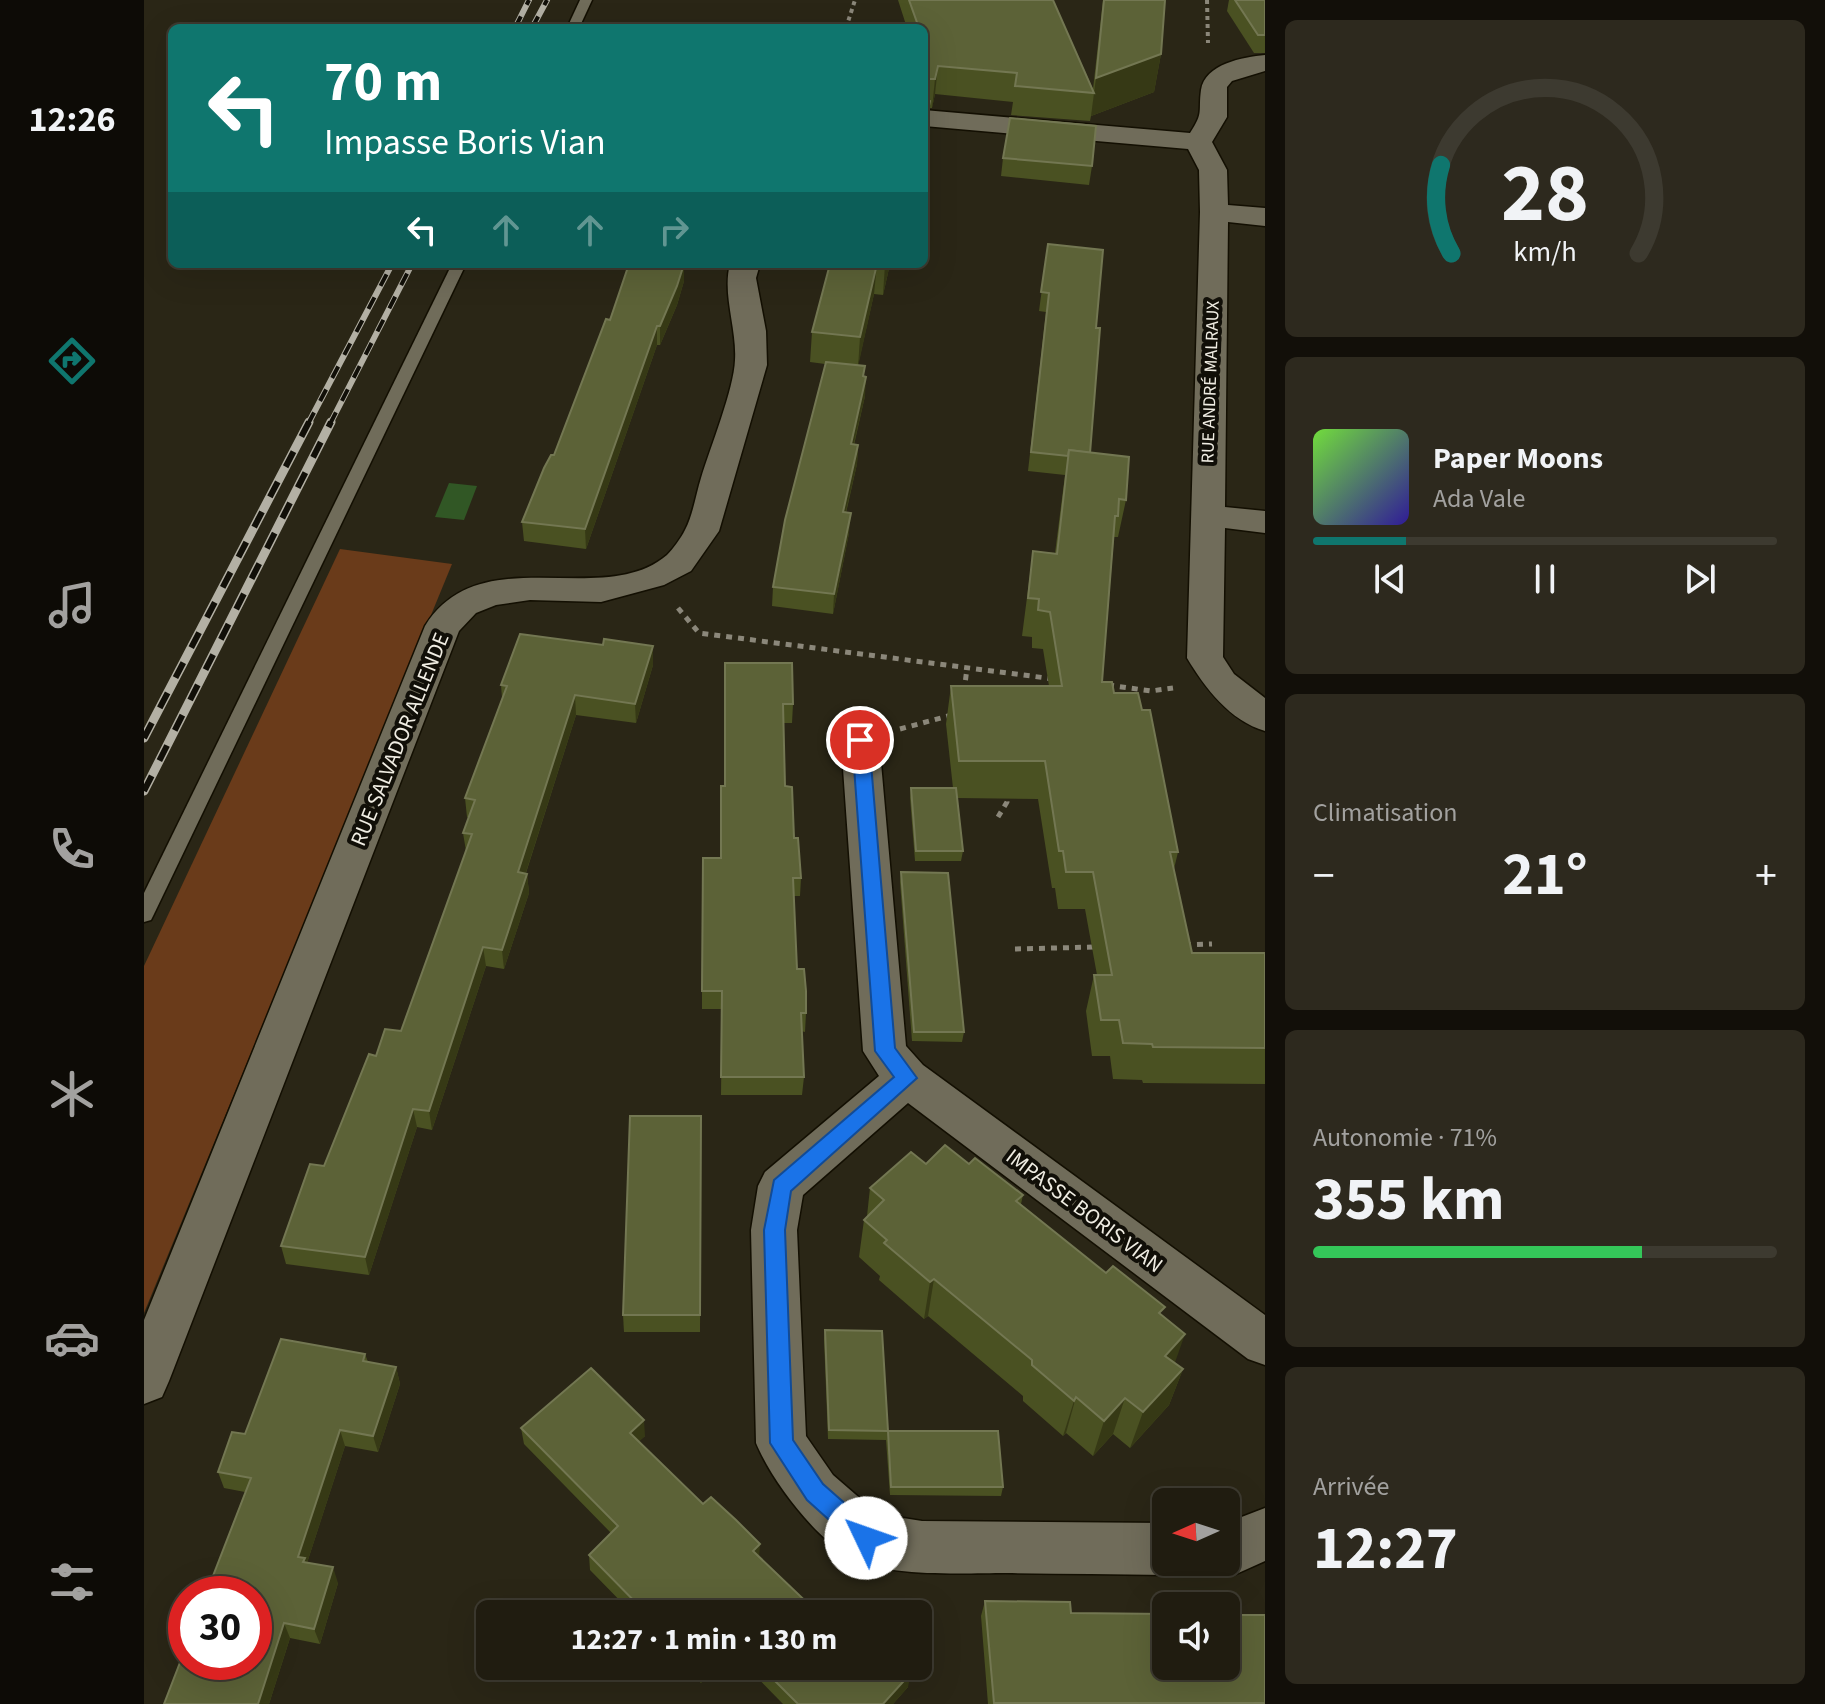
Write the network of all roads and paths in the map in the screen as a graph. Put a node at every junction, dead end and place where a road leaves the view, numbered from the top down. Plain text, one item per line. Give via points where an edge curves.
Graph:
1 (586, 0) edge
2 (855, 0) edge
3 (575, 24) edge
4 (847, 24) edge
5 (1265, 63) edge
6 (928, 118) edge
7 (1198, 142) junction
8 (1214, 212) junction
9 (1265, 217) edge
10 (457, 268) edge
11 (744, 268) edge
12 (1206, 515) junction
13 (1265, 522) edge
14 (652, 577) junction
15 (967, 668) junction
16 (1059, 679) edge
17 (1221, 683) junction
18 (1105, 685) edge
19 (962, 698) edge
20 (960, 713) edge
21 (1265, 718) edge
22 (860, 740) joint
23 (1005, 787) edge
24 (998, 817) dead end
25 (144, 914) edge
26 (1212, 944) dead end
27 (1182, 945) edge
28 (1106, 947) edge
29 (1015, 949) dead end
30 (907, 1078) junction
31 (1264, 1347) edge
32 (144, 1381) edge
33 (1265, 1533) edge
34 (1240, 1546) edge
35 (1152, 1549) edge

1 - 3 lane
2 - 4 path
5 - 7 street via 1223,75 1214,87 1214,117
6 - 7 street
7 - 8 street, RUE ANDRÉ MALRAUX via 1213,170
8 - 9 street
8 - 12 street, RUE ANDRÉ MALRAUX
10 - 25 lane
11 - 14 street, RUE SALVADOR ALLENDE via 751,365 702,531 679,563
12 - 13 street
12 - 17 street, RUE ANDRÉ MALRAUX via 1205,658
14 - 15 path via 699,633
14 - 32 street, RUE SALVADOR ALLENDE via 601,590 530,588 489,594 463,605 443,626
15 - 16 path
15 - 19 path
17 - 18 path via 1151,691
17 - 21 street, RUE ANDRÉ MALRAUX
20 - 22 path
22 - 30 street, IMPASSE BORIS VIAN via 885,1051
23 - 24 path via 1007,802
26 - 27 path
28 - 29 path
30 - 31 street, IMPASSE BORIS VIAN
30 - 35 street via 781,1186 774,1230 781,1443 815,1492 866,1538 922,1547
33 - 34 street

